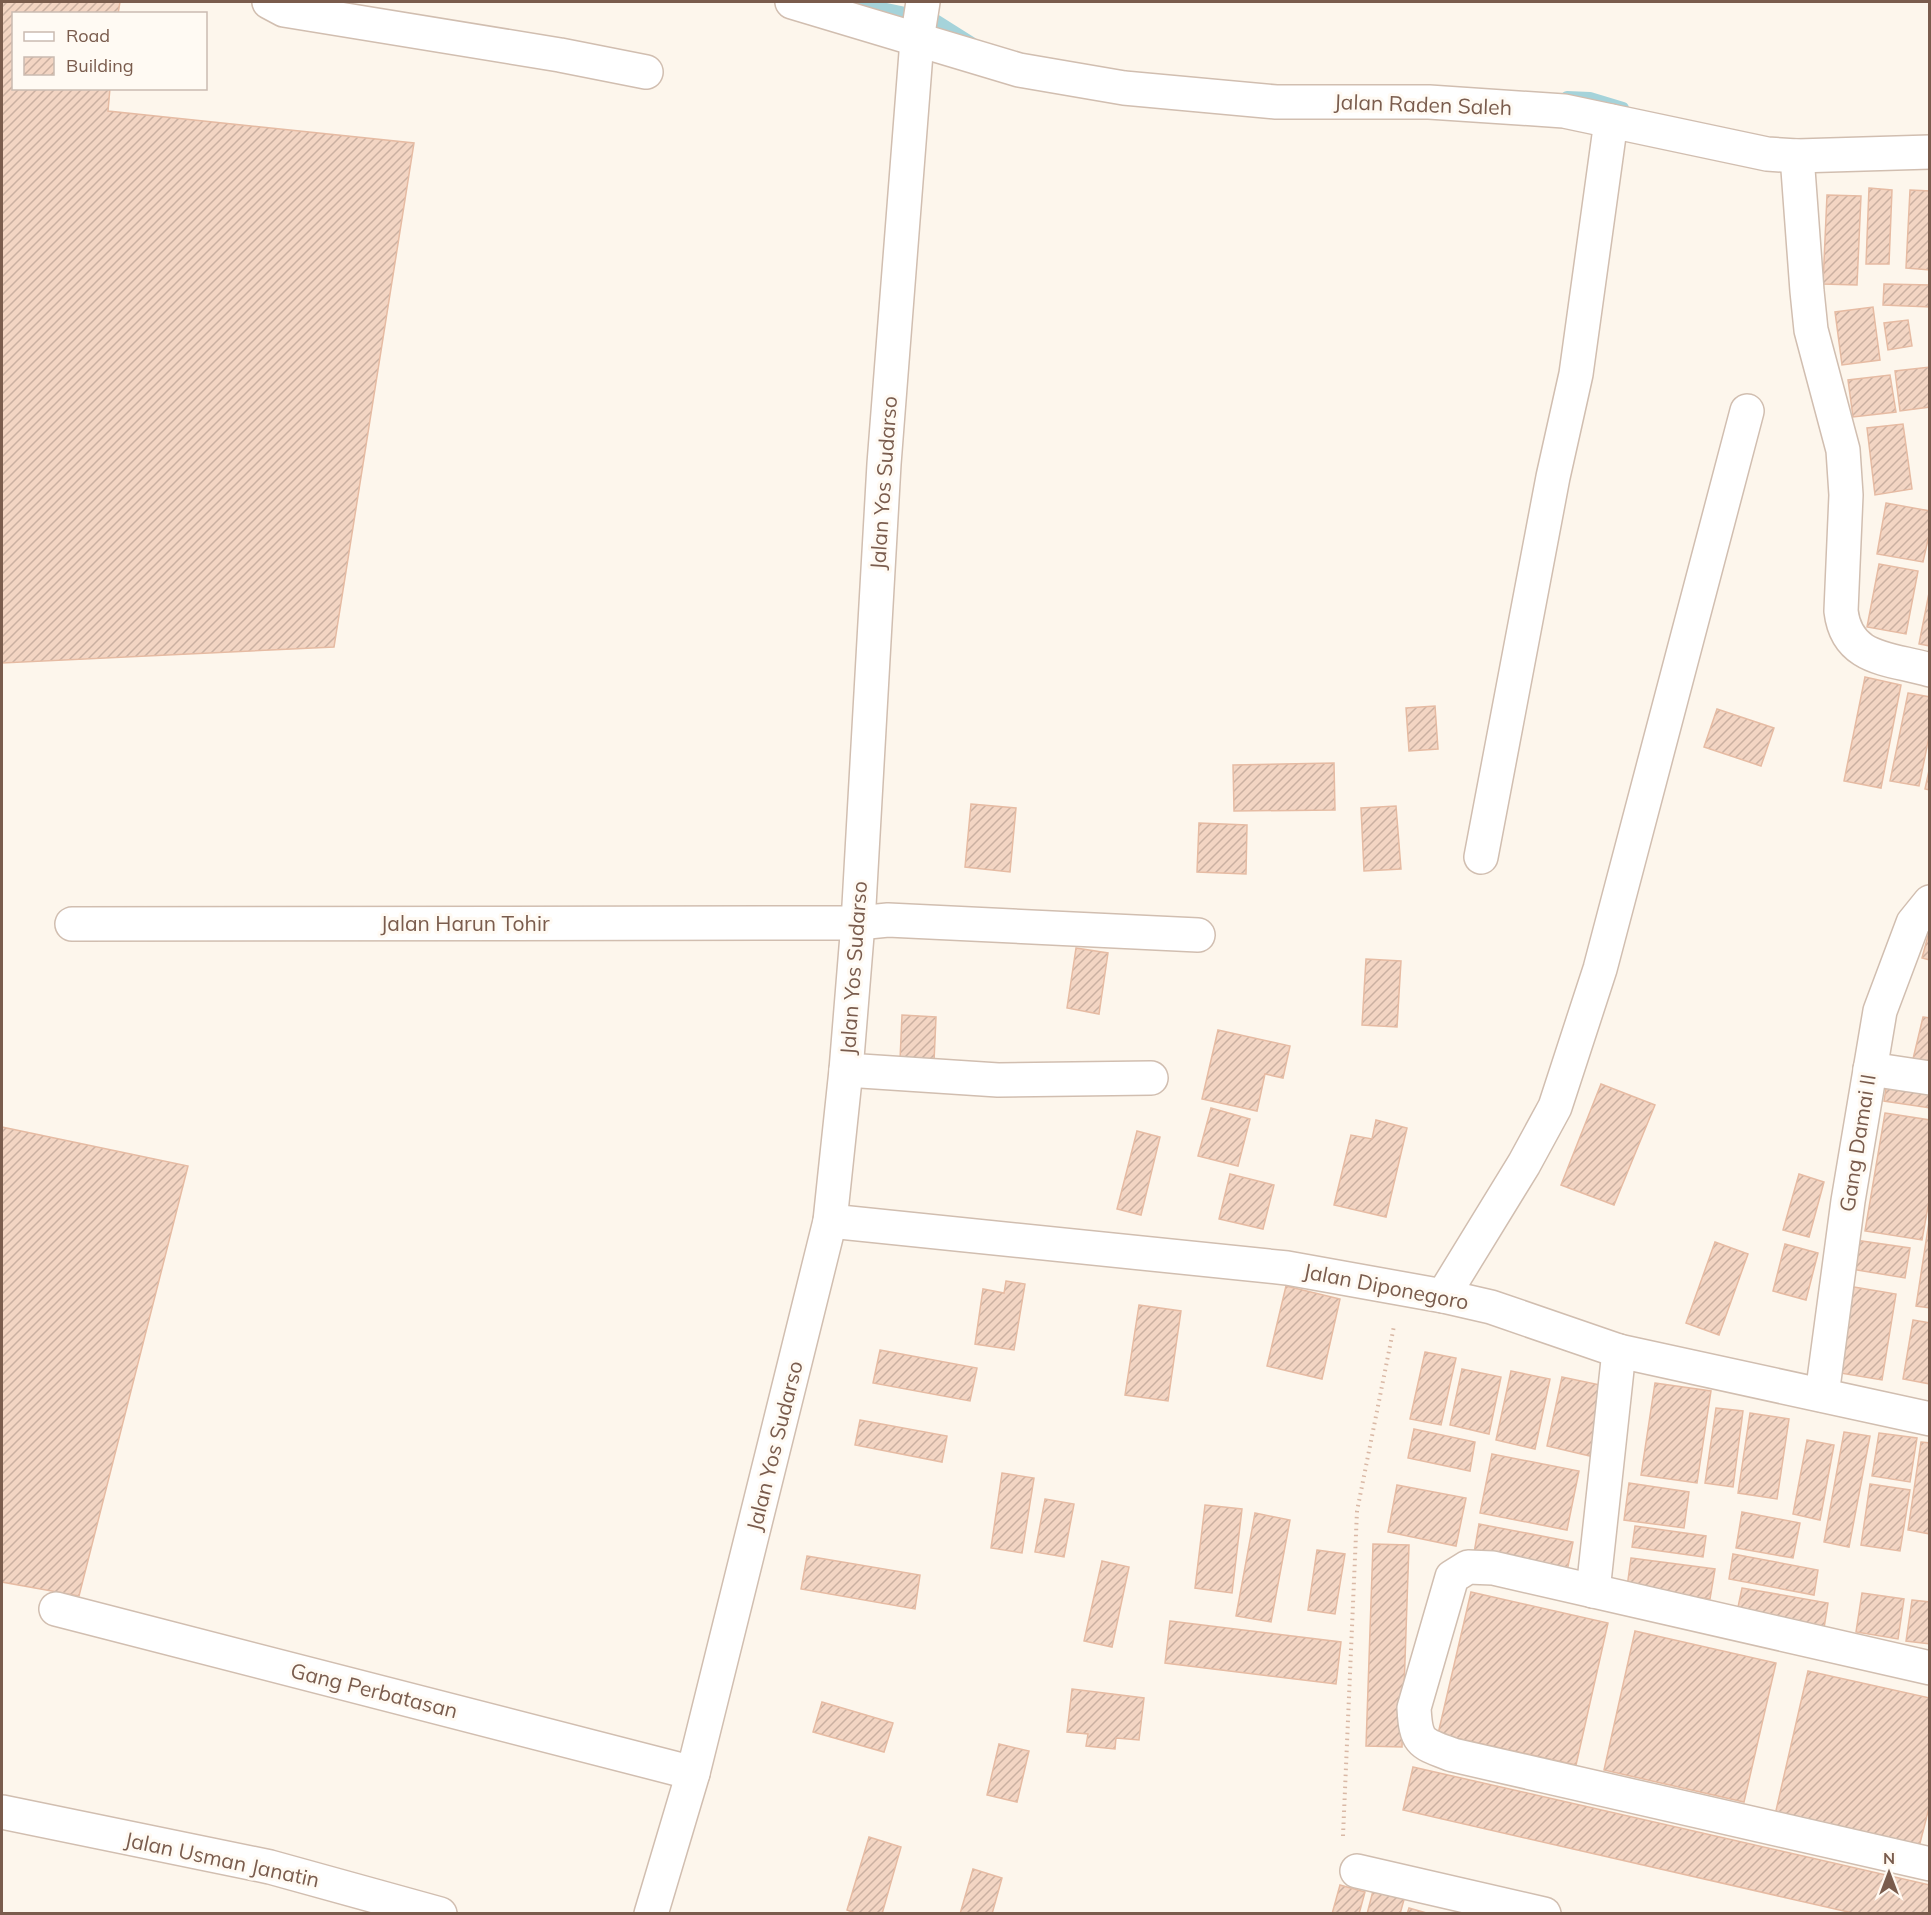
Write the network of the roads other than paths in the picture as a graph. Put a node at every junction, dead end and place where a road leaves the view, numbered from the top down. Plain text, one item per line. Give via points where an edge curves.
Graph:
1 (269, 2) edge
2 (792, 2) edge
3 (920, 21) edge
4 (646, 72) dead end
5 (1611, 121) junction
6 (1929, 152) edge
7 (1797, 156) junction
8 (1747, 411) dead end
9 (1929, 670) edge
10 (1481, 857) dead end
11 (1929, 902) edge
12 (72, 924) dead end
13 (858, 924) junction
14 (1198, 935) dead end
15 (1870, 1069) junction
16 (846, 1070) junction
17 (1151, 1078) dead end
18 (1929, 1078) edge
19 (830, 1221) junction
20 (1443, 1296) junction
21 (1619, 1351) junction
22 (1822, 1395) junction
23 (1929, 1419) edge
24 (1593, 1591) junction
25 (56, 1609) dead end
26 (1929, 1668) edge
27 (693, 1773) junction
28 (2, 1812) edge
29 (1929, 1864) edge
30 (1357, 1871) road end
31 (440, 1914) edge
32 (651, 1914) edge
33 (1544, 1914) edge

1 - 4 street via 284,10
2 - 3 street, Jalan Raden Saleh
3 - 5 street, Jalan Raden Saleh via 1019,70 1124,88 1276,102 1429,102 1564,111
3 - 13 street, Jalan Yos Sudarso via 884,464
5 - 7 street, Jalan Raden Saleh via 1767,154
5 - 10 street via 1576,374
6 - 7 street, Jalan Raden Saleh
7 - 9 street via 1811,330 1843,450 1843,627 1855,646 1871,655
8 - 20 street via 1600,969 1555,1107
11 - 15 street, Gang Damai II via 1913,923 1880,1011
12 - 13 street, Jalan Harun Tohir
13 - 14 street, Jalan Harun Tohir via 888,920
13 - 16 street, Jalan Yos Sudarso
15 - 18 street
15 - 22 street, Gang Damai II
16 - 17 street via 998,1080
16 - 19 street, Jalan Yos Sudarso
19 - 20 street, Jalan Diponegoro via 1287,1268
19 - 27 street, Jalan Yos Sudarso
20 - 21 street, Jalan Diponegoro via 1491,1307
21 - 22 street, Jalan Diponegoro
21 - 24 street
22 - 23 street, Jalan Diponegoro
24 - 26 street
24 - 29 street via 1493,1568 1468,1567 1452,1577 1414,1708 1415,1730 1423,1743 1453,1755
25 - 27 street, Gang Perbatasan
27 - 32 street, Jalan Yos Sudarso
28 - 31 street, Jalan Usman Janatin via 270,1867
30 - 33 street

